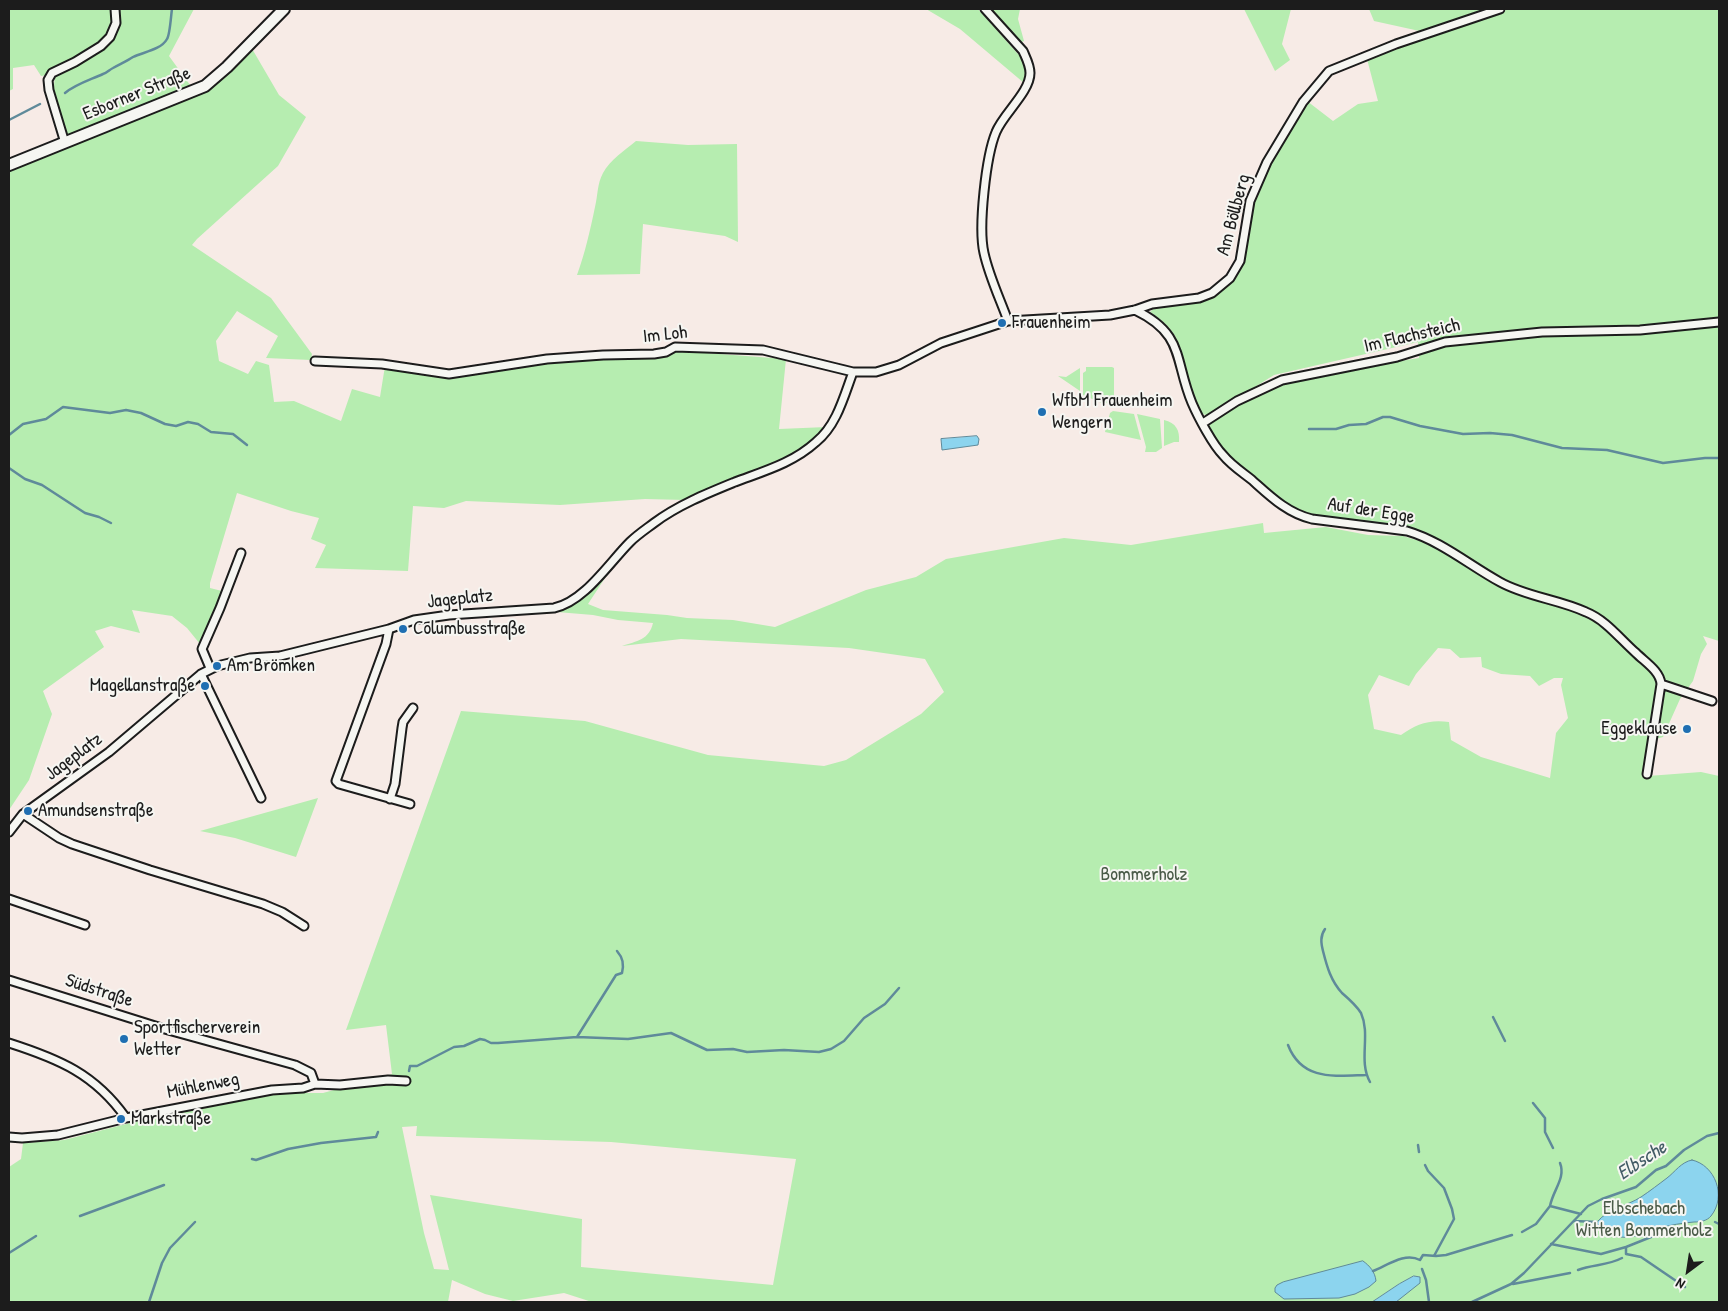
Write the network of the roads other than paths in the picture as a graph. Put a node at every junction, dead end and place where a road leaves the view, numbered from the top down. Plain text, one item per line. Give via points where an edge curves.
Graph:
1 (115, 9) edge
2 (284, 9) edge
3 (985, 9) edge
4 (1500, 9) edge
5 (65, 142) junction
6 (9, 165) edge
7 (1136, 310) junction
8 (1008, 321) junction
9 (1719, 322) edge
10 (315, 361) dead end
11 (853, 372) junction
12 (1203, 423) junction
13 (241, 553) dead end
14 (388, 629) junction
15 (210, 668) junction
16 (201, 674) junction
17 (1661, 684) junction
18 (1712, 701) dead end
19 (414, 708) dead end
20 (1647, 774) dead end
21 (261, 798) dead end
22 (390, 799) junction
23 (410, 804) dead end
24 (23, 814) junction
25 (9, 832) edge
26 (9, 899) edge
27 (84, 925) dead end
28 (304, 926) dead end
29 (9, 980) edge
30 (9, 1043) edge
31 (406, 1081) dead end
32 (315, 1084) junction
33 (126, 1118) junction
34 (9, 1137) edge

1 - 5 street via 116,23 101,46 52,74 48,80
2 - 5 main road, Esborner Straße via 205,86
3 - 8 street via 1022,51 1030,73 1024,90 996,131 981,234 985,258
4 - 7 street, Am Böllberg via 1396,44 1330,71 1303,102 1266,162 1250,201 1240,261 1230,278 1212,293 1199,298 1152,304
5 - 6 main road, Esborner Straße
7 - 8 street, Am Böllberg via 1110,315
7 - 12 street, Auf der Egge via 1156,322 1168,335 1191,401
8 - 11 street, Im Loh via 941,343 899,366 876,372
9 - 12 street, Im Flachsteich via 1640,330 1542,332 1445,342 1397,358 1282,380 1237,401
10 - 11 street, Im Loh via 382,364 449,374 546,359 654,354 675,347 763,350
11 - 14 street, Jageplatz via 832,424 800,456 694,500 655,522 568,603 554,608 414,620
12 - 17 street, Auf der Egge via 1222,454 1279,504 1312,519 1419,535 1518,591 1586,611 1650,666 1661,679
13 - 15 street via 202,649
14 - 15 street, Jageplatz via 280,656 250,658
14 - 22 street via 386,644 336,781
15 - 16 street, Jageplatz
16 - 21 street
16 - 24 street, Jageplatz via 109,752
17 - 18 street
17 - 20 street
19 - 22 street via 403,722
22 - 23 street
24 - 25 street, Jageplatz
24 - 28 street via 72,844 263,904
26 - 27 street
29 - 32 street, Südstraße via 168,1030 295,1065 311,1073
30 - 33 street via 51,1058 90,1079 114,1101
31 - 32 street, Mühlenweg
32 - 33 street, Mühlenweg
33 - 34 street, Mühlenweg via 58,1135

